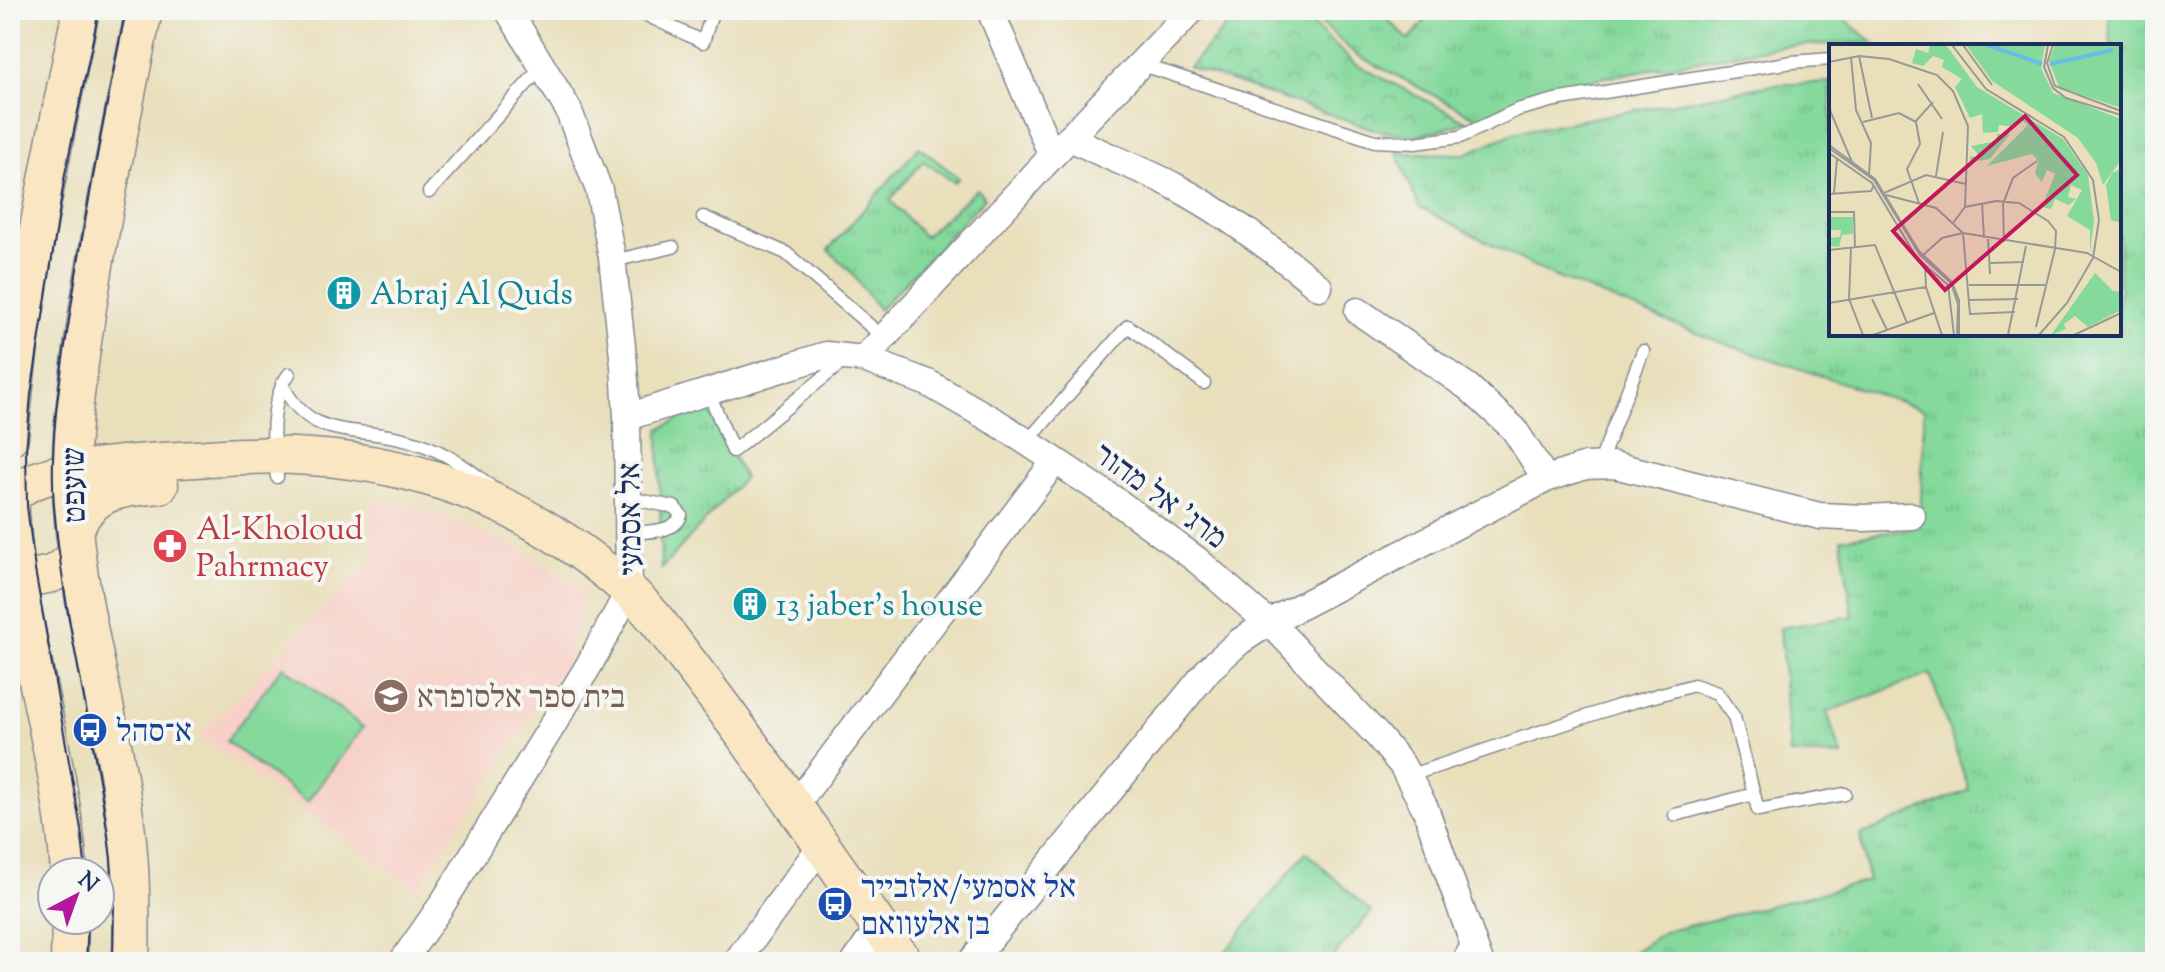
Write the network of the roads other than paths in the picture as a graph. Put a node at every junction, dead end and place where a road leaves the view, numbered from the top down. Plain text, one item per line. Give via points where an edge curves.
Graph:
1 (81, 10) edge
2 (144, 10) edge
3 (508, 10) edge
4 (636, 10) edge
5 (713, 10) edge
6 (990, 10) edge
7 (1192, 10) edge
8 (1829, 59) edge
9 (1140, 64) junction
10 (542, 67) junction
11 (1070, 137) junction
12 (1052, 156) junction
13 (429, 192) dead end
14 (703, 217) dead end
15 (673, 247) dead end
16 (613, 261) junction
17 (1319, 287) dead end
18 (1358, 311) dead end
19 (884, 338) junction
20 (1643, 351) dead end
21 (856, 358) junction
22 (1204, 383) dead end
23 (708, 391) junction
24 (627, 417) junction
25 (73, 419) junction
26 (10, 437) edge
27 (1027, 442) junction
28 (1055, 461) junction
29 (132, 465) junction
30 (1599, 465) junction
31 (275, 466) junction
32 (71, 471) junction
33 (1546, 479) junction
34 (10, 490) edge
35 (10, 497) edge
36 (628, 498) junction
37 (1912, 516) dead end
38 (529, 518) junction
39 (628, 533) junction
40 (75, 545) junction
41 (14, 580) edge
42 (629, 591) junction
43 (1268, 623) junction
44 (1408, 776) junction
45 (1754, 794) junction
46 (1845, 794) dead end
47 (794, 807) junction
48 (1675, 815) dead end
49 (821, 846) junction
50 (67, 856) edge
51 (879, 927) junction
52 (70, 936) edge
53 (1471, 936) junction
54 (69, 962) edge
55 (131, 962) edge
56 (402, 962) edge
57 (736, 962) edge
58 (855, 962) edge
59 (905, 962) edge
60 (971, 962) edge
61 (1457, 962) edge
62 (1480, 962) edge

1 - 26 street, שועפט via 48,171
2 - 25 street, שועפט via 108,182
3 - 10 street, אל אסמעי
4 - 5 lane via 703,42
6 - 12 street
7 - 9 street
8 - 9 lane via 1555,100 1517,110 1460,137 1415,143 1375,141
9 - 11 street
10 - 13 lane
10 - 16 street, אל אסמעי via 583,144 599,190
11 - 12 street
11 - 17 street via 1214,208
12 - 19 street
14 - 19 lane via 786,253
15 - 16 lane
16 - 24 street, אל אסמעי
18 - 33 street via 1468,387 1514,429
19 - 21 street
20 - 30 lane
21 - 23 street, מרג' אל מהור via 826,355
21 - 23 lane via 733,451
21 - 27 street, מרג' אל מהור via 928,383
22 - 27 lane via 1128,326
23 - 24 street, מרג' אל מהור
24 - 36 street, אל אסמעי
25 - 29 street via 95,448
25 - 32 street, שועפט
27 - 28 street, מרג' אל מהור
28 - 43 street, מרג' אל מהור via 1197,560
28 - 47 street
29 - 31 street
29 - 32 street
30 - 33 street
30 - 37 street via 1645,471 1820,516
31 - 38 street via 355,460 460,486
31 - 38 lane via 273,424 286,379 297,409 312,420 434,448
31 - 40 street via 119,490 97,499 80,516
31 - 42 street via 452,508 536,542
32 - 35 street via 27,483
32 - 40 street, שועפט
33 - 43 street
34 - 35 street, שועפט
35 - 41 street, שועפט
36 - 39 street, אל אסמעי
36 - 39 lane via 674,507 681,515 670,528
38 - 42 street
39 - 42 street, אל אסמעי
40 - 41 street via 52,574
40 - 55 street, שועפט via 128,841
41 - 50 street, שועפט via 58,785
42 - 47 street, אל אסמעי via 740,727
42 - 56 street via 541,745
43 - 44 street, מרג' אל מהור via 1377,735
43 - 60 street via 1209,669
44 - 45 lane via 1694,685 1717,693 1734,717
44 - 53 street, מרג' אל מהור via 1425,808
45 - 46 lane via 1758,810
45 - 48 lane
47 - 49 street, אל אסמעי
49 - 51 street, אל אסמעי
49 - 57 street
51 - 58 street
51 - 59 street, אל אסמעי
52 - 54 street
53 - 61 lane
53 - 62 street, מרג' אל מהור

